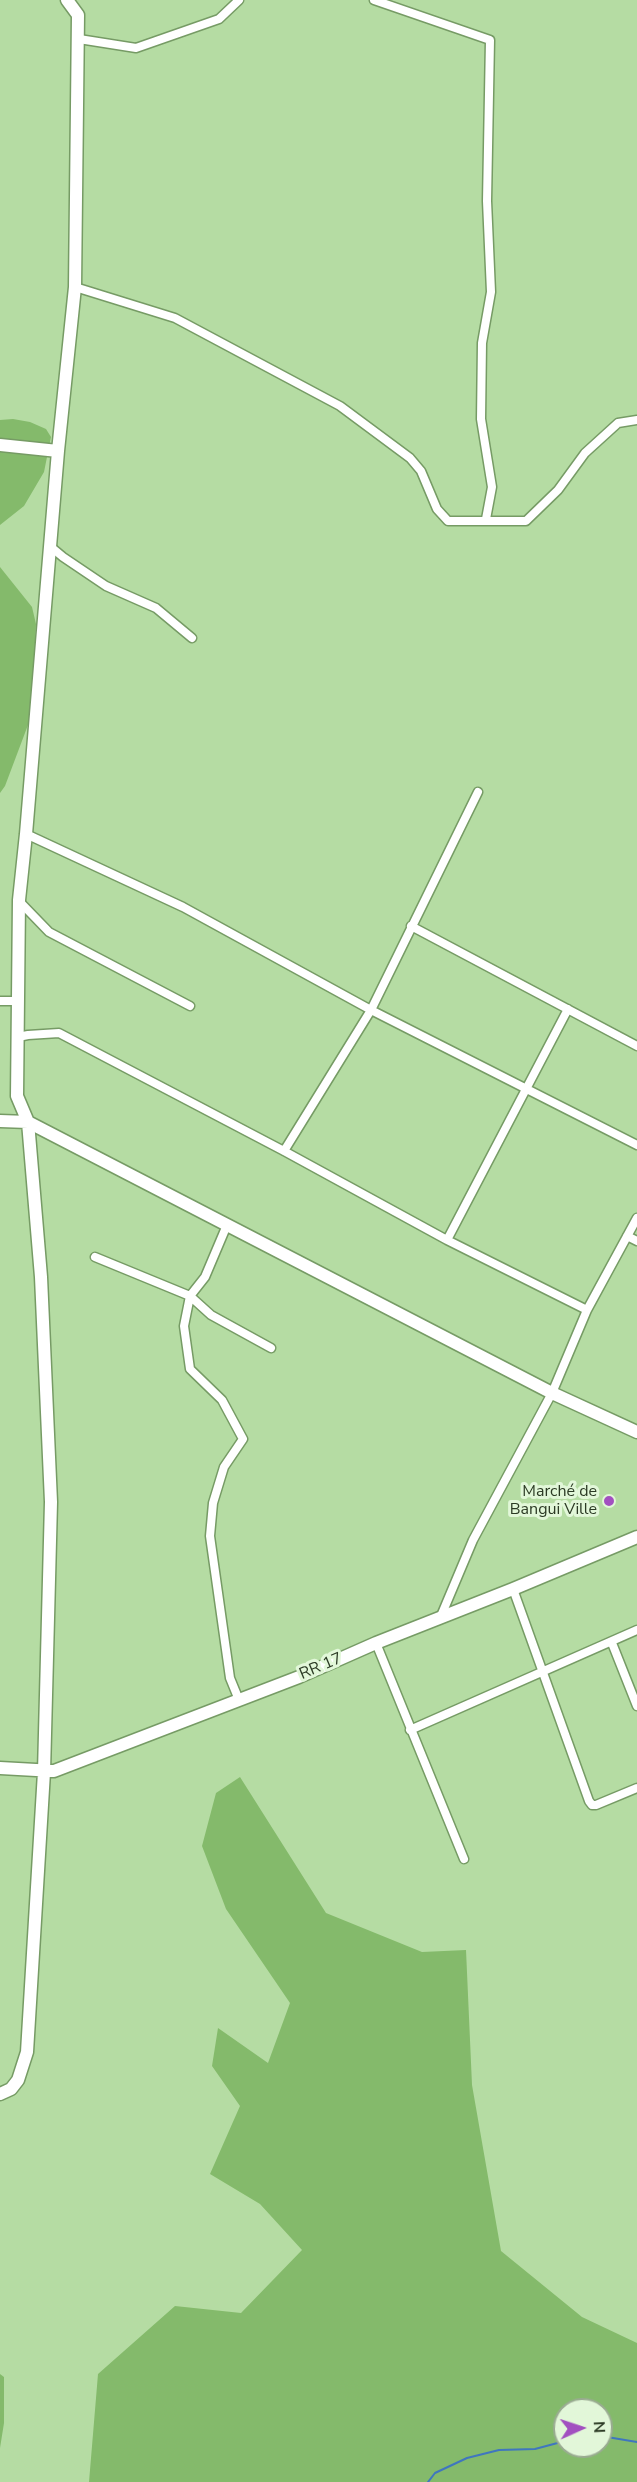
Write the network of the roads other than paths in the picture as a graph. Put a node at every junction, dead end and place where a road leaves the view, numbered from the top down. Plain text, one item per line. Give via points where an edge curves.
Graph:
1 (67, 0) edge
2 (239, 0) edge
3 (374, 0) edge
4 (79, 39) junction
5 (75, 287) junction
6 (637, 420) edge
7 (0, 445) edge
8 (58, 451) junction
9 (486, 519) junction
10 (51, 547) junction
11 (192, 638) dead end
12 (478, 792) dead end
13 (26, 834) junction
14 (19, 900) junction
15 (411, 926) junction
16 (0, 1001) edge
17 (18, 1002) junction
18 (190, 1006) dead end
19 (568, 1008) junction
20 (371, 1010) junction
21 (18, 1037) junction
22 (637, 1046) edge
23 (526, 1089) junction
24 (0, 1121) edge
25 (28, 1122) junction
26 (637, 1145) edge
27 (284, 1150) junction
28 (637, 1218) edge
29 (227, 1225) junction
30 (627, 1236) junction
31 (447, 1240) junction
32 (637, 1240) edge
33 (95, 1257) dead end
34 (190, 1296) junction
35 (586, 1310) junction
36 (271, 1348) dead end
37 (552, 1393) junction
38 (637, 1432) edge
39 (637, 1537) edge
40 (513, 1589) junction
41 (441, 1616) junction
42 (637, 1630) edge
43 (612, 1642) junction
44 (376, 1643) junction
45 (544, 1672) junction
46 (239, 1700) junction
47 (637, 1706) edge
48 (410, 1730) junction
49 (0, 1768) edge
50 (44, 1772) junction
51 (637, 1788) edge
52 (464, 1859) dead end
53 (0, 2094) edge

1 - 4 street via 78,15
2 - 4 street via 219,19 136,48
3 - 9 street via 490,40 487,201 491,292 482,354 481,420 492,488
4 - 5 street
5 - 8 street
5 - 9 street via 175,318 340,406 410,458 448,521
6 - 9 street via 618,423 610,430 526,521
7 - 8 street
8 - 10 street
10 - 11 street via 106,586 156,609
10 - 13 street
12 - 15 street
13 - 14 street
13 - 20 street via 183,907
14 - 17 street
14 - 18 street via 49,932
15 - 19 street
15 - 20 street
16 - 17 street
17 - 21 street
19 - 22 street
19 - 23 street
20 - 23 street
20 - 27 street
21 - 25 street via 17,1096
21 - 27 street via 59,1033
23 - 26 street
23 - 31 street
24 - 25 street
25 - 29 street
25 - 50 street via 41,1276 51,1502
27 - 31 street
28 - 30 street
29 - 34 street via 205,1277
29 - 37 street
30 - 32 street
30 - 35 street
31 - 35 street
33 - 34 street
34 - 36 street via 211,1315
34 - 46 street via 184,1326 190,1369 222,1400 243,1439 224,1467 213,1503 210,1536 230,1678
35 - 37 street
37 - 38 street
37 - 41 street via 472,1540
39 - 40 street, RR 17 / RR 17
40 - 41 street, RR 17 / RR 17
40 - 45 street
41 - 44 street, RR 17 / RR 17
42 - 43 street
43 - 45 street
43 - 47 street
44 - 46 street, RR 17 / RR 17
44 - 48 street
45 - 48 street
45 - 51 street via 592,1805
46 - 50 street, RR 17 / RR 17
48 - 52 street
49 - 50 street, RR 17 / RR 17
50 - 53 street via 27,2052 18,2080

